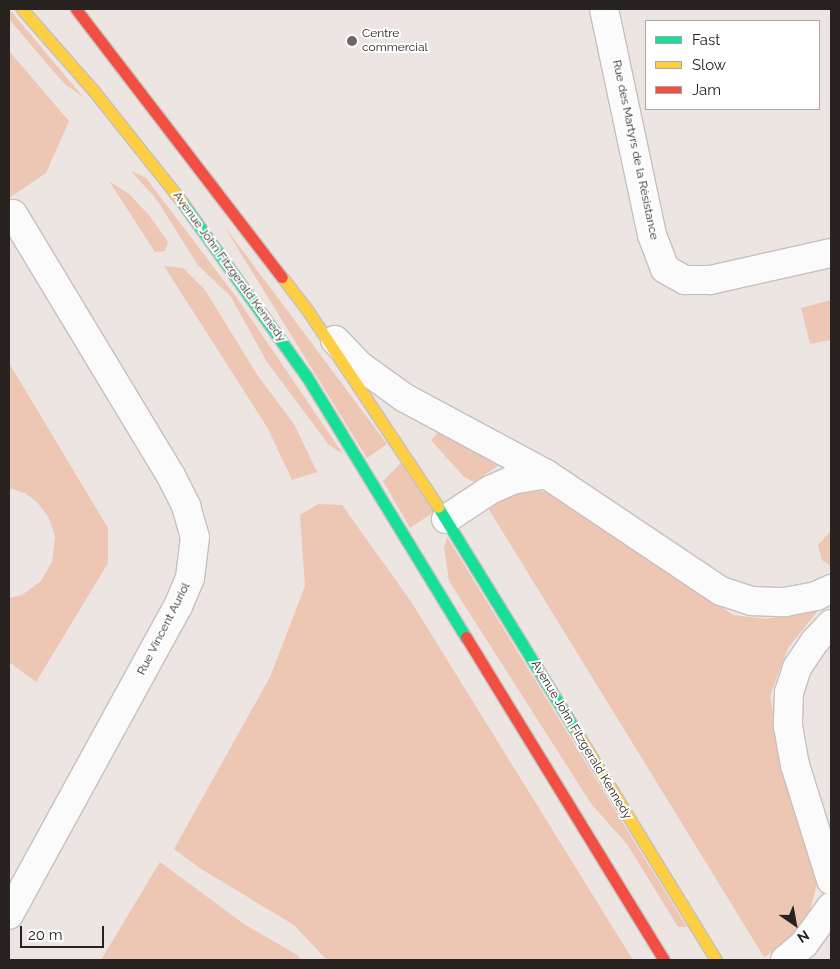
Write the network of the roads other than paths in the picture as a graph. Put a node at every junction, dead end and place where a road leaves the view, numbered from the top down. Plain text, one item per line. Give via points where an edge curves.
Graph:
1 (24, 9) edge
2 (76, 9) edge
3 (604, 9) edge
4 (100, 39) junction
5 (71, 47) dead end
6 (88, 47) dead end
7 (9, 216) edge
8 (831, 253) edge
9 (308, 311) junction
10 (546, 474) junction
11 (442, 522) junction
12 (831, 589) edge
13 (831, 624) edge
14 (831, 880) edge
15 (831, 907) edge
16 (9, 915) edge
17 (664, 960) edge
18 (716, 960) edge
19 (785, 960) edge

1 - 5 main road
1 - 17 main road, Avenue John Fitzgerald Kennedy via 93,90 222,254 307,377 414,541
2 - 4 main road, Avenue John Fitzgerald Kennedy
3 - 8 street, Rue des Martyrs de la Résistance via 652,235 665,269 685,280 710,280
4 - 6 main road
4 - 9 main road, Avenue John Fitzgerald Kennedy
7 - 16 street, Rue Vincent Auriol via 13,214 171,476 186,506 194,537 190,578 178,606
9 - 10 street, Avenue John Fitzgerald Kennedy via 359,365 406,398
9 - 11 main road, Avenue John Fitzgerald Kennedy
10 - 11 street via 512,480 490,490
10 - 12 street, Avenue John Fitzgerald Kennedy via 721,591 752,601 785,602 816,596
11 - 18 main road, Avenue John Fitzgerald Kennedy
13 - 14 street via 797,668 788,692 788,726 795,765
15 - 19 street via 804,944

